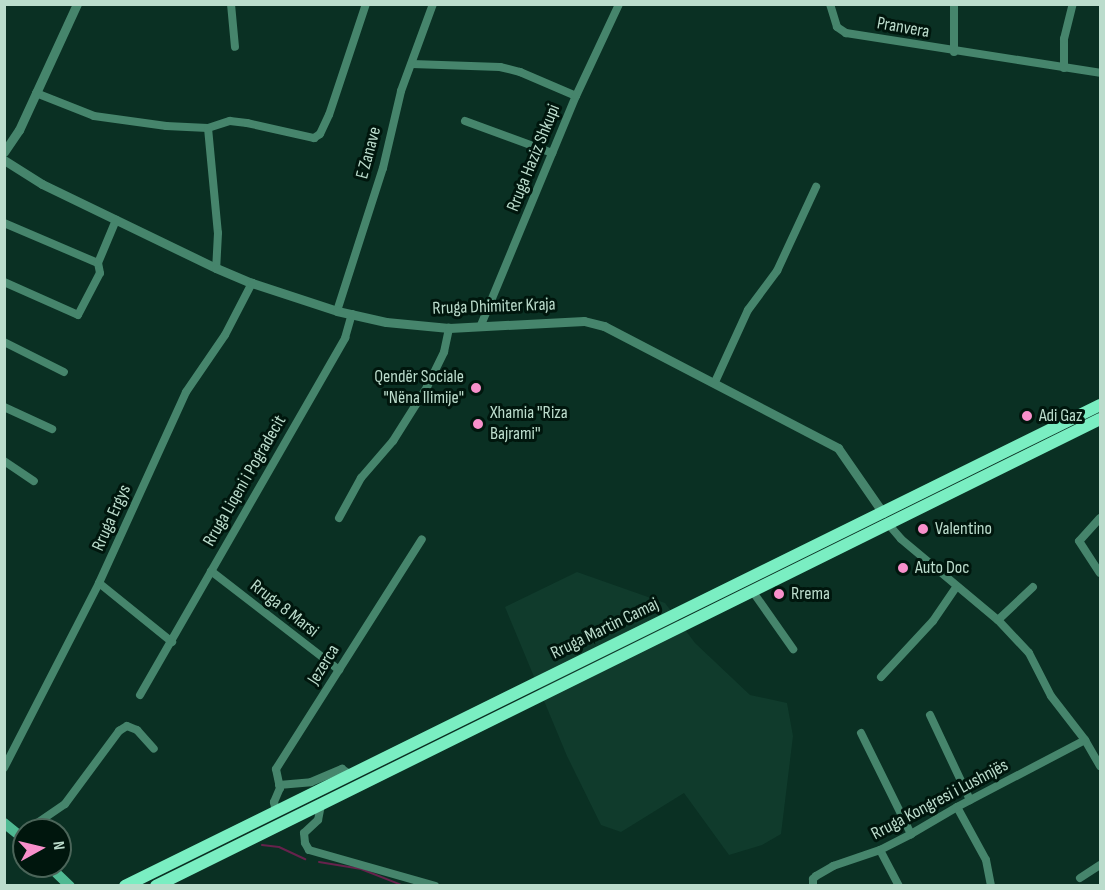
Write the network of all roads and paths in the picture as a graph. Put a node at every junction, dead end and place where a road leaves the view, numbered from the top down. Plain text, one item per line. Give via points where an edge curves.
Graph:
1 (77, 4) edge
2 (231, 4) edge
3 (366, 4) edge
4 (433, 4) edge
5 (619, 4) edge
6 (830, 4) edge
7 (954, 4) edge
8 (1073, 4) edge
9 (235, 46) dead end
10 (954, 52) junction
11 (412, 63) junction
12 (1064, 68) junction
13 (1101, 73) edge
14 (36, 93) junction
15 (576, 96) junction
16 (465, 121) dead end
17 (208, 128) junction
18 (4, 152) edge
19 (552, 153) junction
20 (4, 160) edge
21 (816, 187) dead end
22 (116, 220) junction
23 (4, 223) edge
24 (98, 263) junction
25 (216, 268) junction
26 (4, 282) edge
27 (252, 283) junction
28 (337, 311) junction
29 (352, 314) junction
30 (481, 326) junction
31 (449, 328) junction
32 (4, 342) edge
33 (64, 372) dead end
34 (715, 382) junction
35 (1101, 405) edge
36 (4, 407) edge
37 (1101, 419) edge
38 (52, 429) dead end
39 (4, 461) edge
40 (34, 481) dead end
41 (883, 513) junction
42 (339, 518) dead end
43 (1101, 518) edge
44 (889, 525) junction
45 (422, 539) dead end
46 (211, 571) junction
47 (1101, 573) edge
48 (99, 583) junction
49 (957, 586) junction
50 (1033, 587) dead end
51 (753, 592) junction
52 (998, 620) junction
53 (172, 642) junction
54 (793, 649) dead end
55 (339, 670) junction
56 (881, 677) dead end
57 (140, 695) dead end
58 (930, 715) dead end
59 (861, 733) dead end
60 (1085, 740) junction
61 (154, 749) dead end
62 (1101, 766) edge
63 (4, 768) edge
64 (351, 775) junction
65 (279, 785) junction
66 (970, 800) junction
67 (321, 805) junction
68 (957, 807) junction
69 (276, 812) junction
70 (46, 818) edge
71 (911, 834) junction
72 (880, 850) junction
73 (1101, 865) edge
74 (1080, 878) dead end
75 (125, 885) edge
76 (156, 885) edge
77 (435, 885) edge
78 (813, 885) edge
79 (900, 885) edge
80 (991, 885) edge

1 - 14 street
2 - 9 street
3 - 17 street via 320,134 306,138 230,121
4 - 11 street, E Zanave
5 - 15 street, Rruga Haziz Shkupi
6 - 10 street, Pranvera via 837,27 846,33
7 - 10 street, Pranvera
8 - 12 street via 1064,39
10 - 12 street, Pranvera
11 - 15 street via 500,67
11 - 28 street, E Zanave
12 - 13 street, Pranvera
14 - 17 street via 94,116
14 - 18 street
15 - 19 street, Rruga Haziz Shkupi
16 - 19 street
17 - 25 street via 218,233
19 - 30 street, Rruga Haziz Shkupi
20 - 22 street, Rruga Dhimiter Kraja via 42,184
21 - 34 street via 777,272 748,310
22 - 24 street
22 - 25 street, Rruga Dhimiter Kraja
23 - 24 street
24 - 26 street via 100,273 78,315
25 - 27 street, Rruga Dhimiter Kraja
27 - 28 street, Rruga Dhimiter Kraja
27 - 48 street, Rruga Ergys via 225,335 186,392
28 - 29 street, Rruga Dhimiter Kraja
29 - 31 street, Rruga Dhimiter Kraja
29 - 46 street, Rruga Liqeni i Pogradecit via 345,338
30 - 31 street, Rruga Dhimiter Kraja
30 - 34 street, Rruga Dhimiter Kraja via 594,324
31 - 42 street via 444,352 427,387 393,441 361,478
32 - 33 street
34 - 41 street, Rruga Dhimiter Kraja via 838,448
35 - 41 highway, Rruga Martin Camaj
36 - 38 street
37 - 44 highway, Rruga Martin Camaj
39 - 40 street
41 - 64 highway, Rruga Martin Camaj
43 - 47 street via 1080,541
44 - 49 street
44 - 51 highway, Rruga Martin Camaj
45 - 55 street, Jezerca
46 - 53 street, Rruga Liqeni i Pogradecit
46 - 55 street, Rruga 8 Marsi
48 - 53 street
48 - 63 street, Rruga Ergys
49 - 52 street
49 - 56 street via 933,621
50 - 52 street
51 - 54 street
51 - 67 highway, Rruga Martin Camaj
52 - 60 street via 1029,653 1051,696
53 - 57 street, Rruga Liqeni i Pogradecit
55 - 65 street, Jezerca via 276,769
58 - 66 street
59 - 71 street
60 - 62 street
60 - 66 street, Rruga Kongresi i Lushnjës
61 - 70 street via 137,730 127,726 119,731 65,804
64 - 65 street via 342,769 311,782
64 - 69 highway, Rruga Martin Camaj
65 - 69 street, Jezerca via 274,802
66 - 68 street, Rruga Kongresi i Lushnjës
67 - 76 highway, Rruga Martin Camaj
67 - 77 street via 318,820 304,833 309,850
68 - 71 street, Rruga Kongresi i Lushnjës
68 - 80 street via 986,860
69 - 75 highway, Rruga Martin Camaj
71 - 72 street, Rruga Kongresi i Lushnjës
72 - 78 street, Rruga Kongresi i Lushnjës via 833,866 816,876
72 - 79 street
73 - 74 street

